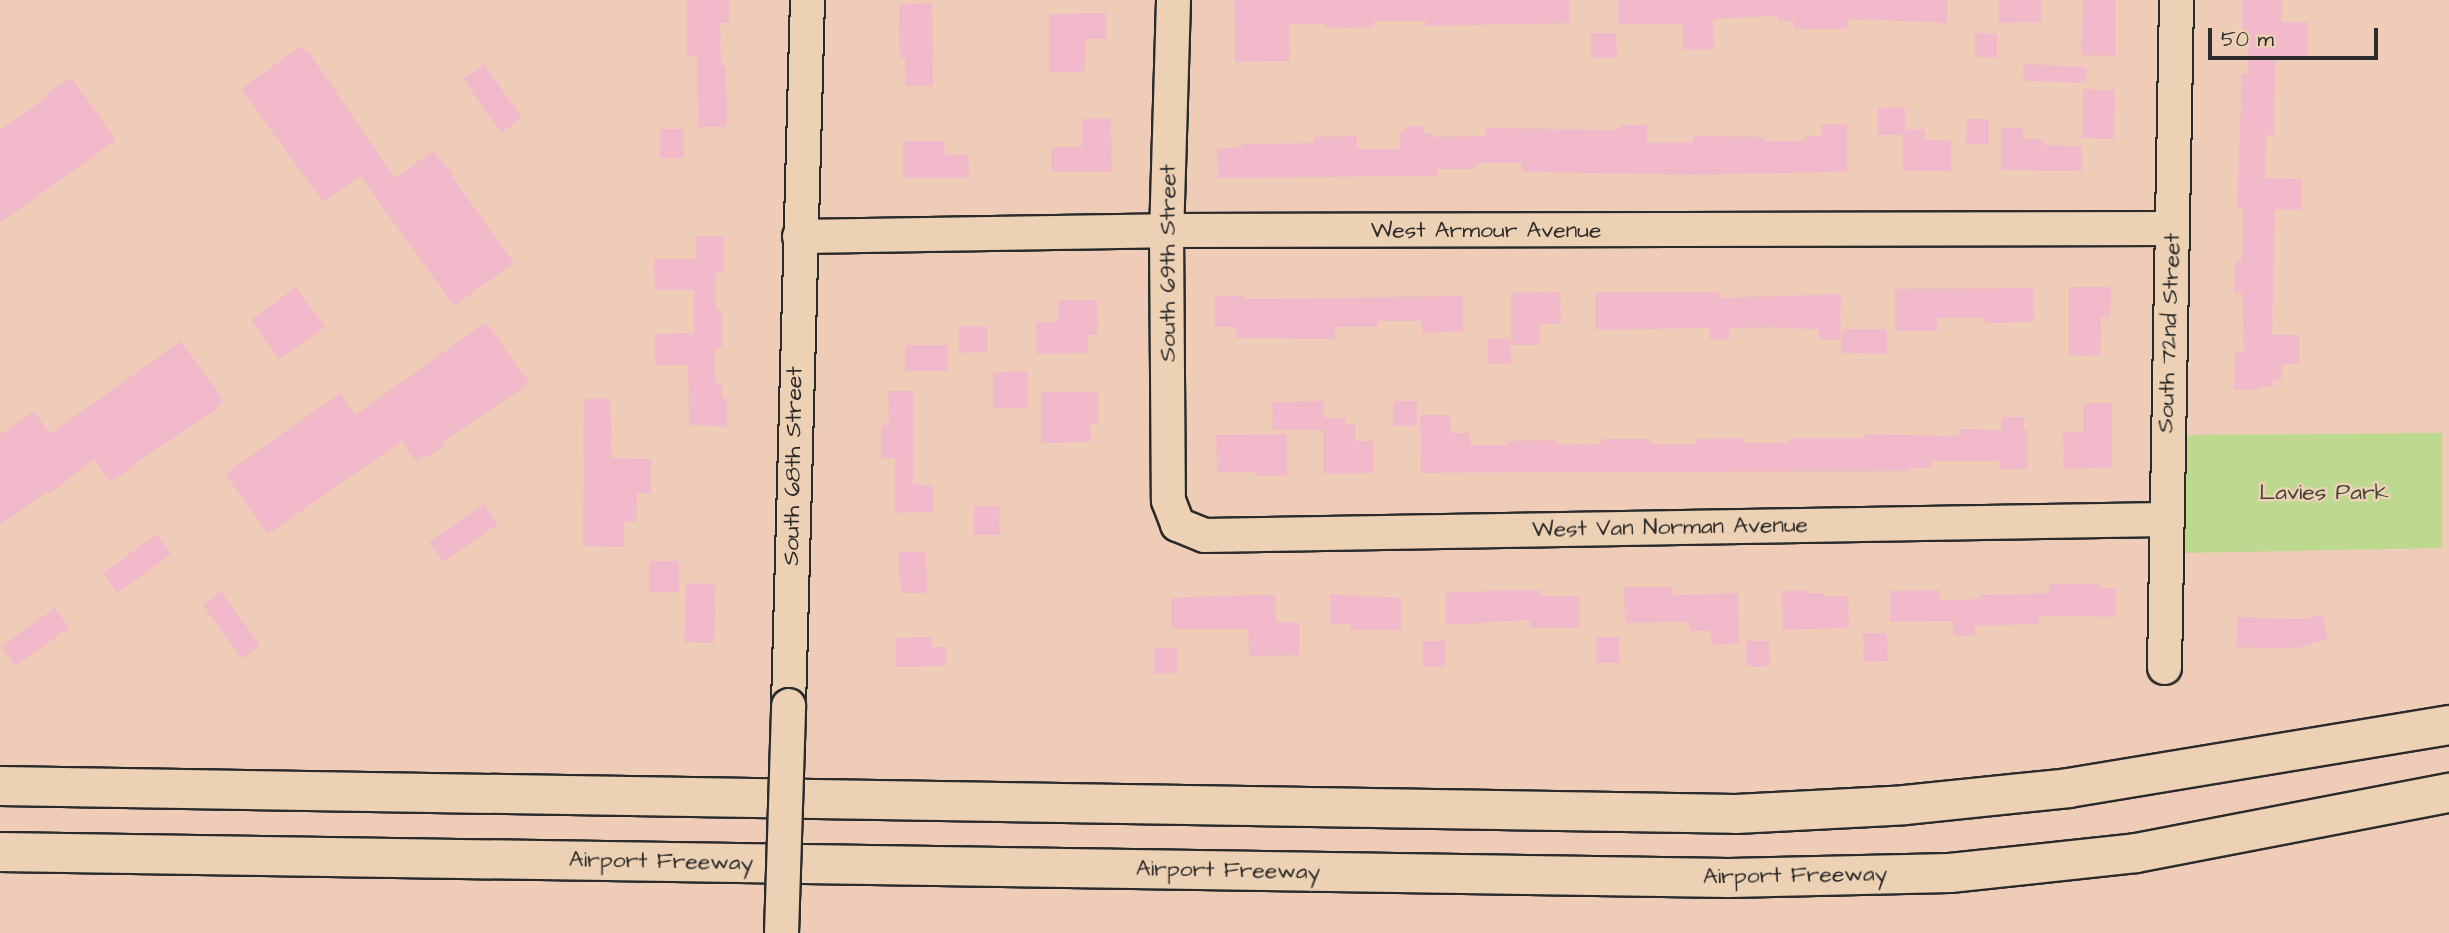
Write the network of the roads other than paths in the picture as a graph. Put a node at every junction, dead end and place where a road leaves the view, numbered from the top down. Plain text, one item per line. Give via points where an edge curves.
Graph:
1 (807, 0) edge
2 (1173, 0) edge
3 (2176, 0) edge
4 (2172, 228) junction
5 (1166, 230) junction
6 (799, 236) junction
7 (2164, 519) junction
8 (1177, 524) joint
9 (2164, 667) dead end
10 (2449, 711) edge
11 (2449, 725) edge
12 (2387, 736) junction
13 (0, 786) edge
14 (2449, 793) edge
15 (2449, 820) edge
16 (2289, 822) junction
17 (0, 852) edge
18 (781, 933) edge

1 - 6 street, South 68th Street
2 - 5 street, South 69th Street
3 - 4 street, South 72nd Street
4 - 5 street, West Armour Avenue
4 - 7 street, South 72nd Street
5 - 6 street, West Armour Avenue
5 - 8 street, South 69th Street via 1168,500
6 - 18 street, South 68th Street, bridge
7 - 8 street, West Van Norman Avenue via 1204,535
7 - 9 street, South 72nd Street
10 - 12 highway
11 - 12 highway
12 - 13 highway via 2069,788 1905,805 1736,814
14 - 16 highway, Airport Freeway
15 - 16 highway via 2357,834
16 - 17 highway, Airport Freeway via 2136,853 1950,873 1729,878

